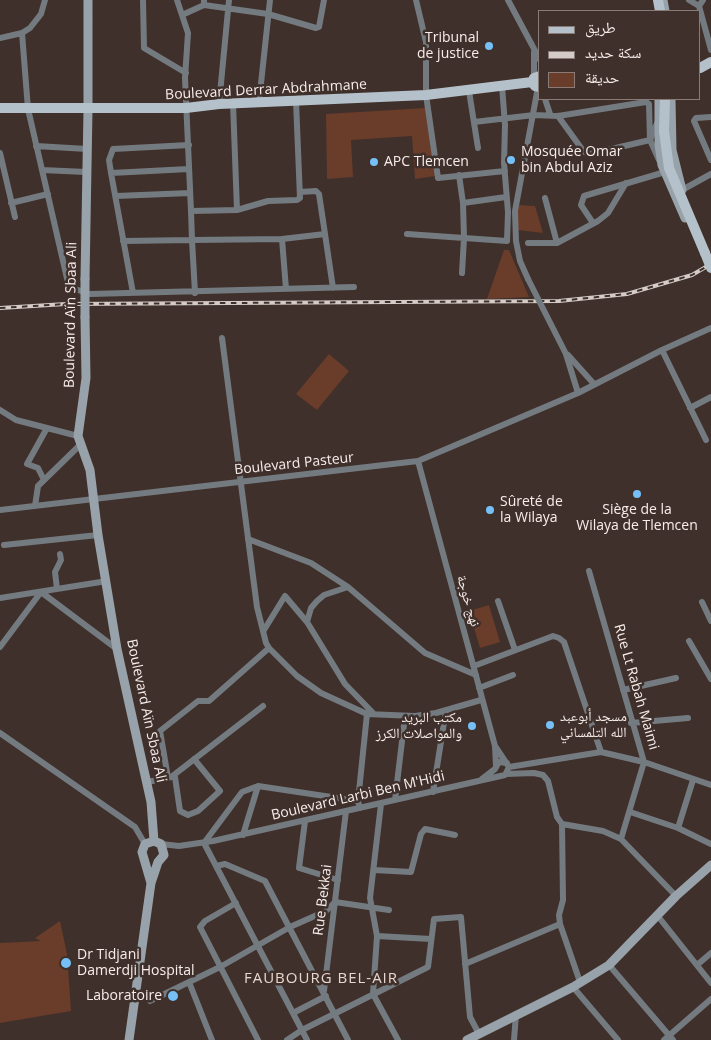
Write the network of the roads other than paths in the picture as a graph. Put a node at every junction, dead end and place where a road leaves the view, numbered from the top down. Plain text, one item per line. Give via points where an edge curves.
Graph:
1 (45, 0) edge
2 (88, 0) edge
3 (144, 0) edge
4 (177, 0) edge
5 (229, 0) edge
6 (270, 0) edge
7 (324, 0) edge
8 (416, 0) edge
9 (508, 0) edge
10 (689, 0) edge
11 (204, 3) edge
12 (701, 3) edge
13 (228, 9) junction
14 (268, 14) junction
15 (182, 15) junction
16 (22, 33) junction
17 (0, 38) edge
18 (711, 48) edge
19 (534, 51) junction
20 (538, 57) edge
21 (186, 73) junction
22 (537, 82) edge
23 (502, 86) junction
24 (469, 91) junction
25 (426, 95) junction
26 (545, 100) edge
27 (296, 101) junction
28 (665, 101) edge
29 (259, 102) junction
30 (233, 103) junction
31 (219, 104) junction
32 (0, 108) edge
33 (186, 108) junction
34 (28, 109) junction
35 (88, 110) junction
36 (550, 114) junction
37 (534, 115) junction
38 (558, 116) junction
39 (711, 117) edge
40 (504, 118) junction
41 (658, 121) junction
42 (474, 122) junction
43 (650, 140) junction
44 (189, 145) junction
45 (36, 146) junction
46 (478, 148) dead end
47 (87, 149) junction
48 (0, 153) edge
49 (711, 160) edge
50 (1, 161) edge
51 (664, 168) junction
52 (189, 169) junction
53 (42, 170) junction
54 (505, 171) junction
55 (86, 172) junction
56 (112, 173) junction
57 (711, 174) edge
58 (459, 175) junction
59 (626, 184) junction
60 (682, 190) junction
61 (300, 192) junction
62 (190, 193) junction
63 (48, 194) junction
64 (116, 196) junction
65 (506, 197) junction
66 (545, 198) dead end
67 (11, 202) junction
68 (463, 203) junction
69 (236, 210) junction
70 (191, 211) junction
71 (15, 217) dead end
72 (593, 223) junction
73 (325, 234) junction
74 (407, 234) dead end
75 (464, 238) junction
76 (699, 239) junction
77 (192, 240) junction
78 (282, 240) junction
79 (123, 241) junction
80 (528, 243) dead end
81 (557, 243) junction
82 (706, 249) edge
83 (711, 268) edge
84 (462, 272) dead end
85 (354, 287) dead end
86 (333, 288) junction
87 (286, 290) junction
88 (195, 292) junction
89 (133, 293) junction
90 (710, 328) edge
91 (222, 338) dead end
92 (662, 350) junction
93 (566, 354) junction
94 (594, 384) junction
95 (578, 393) junction
96 (711, 397) edge
97 (690, 408) junction
98 (0, 410) edge
99 (47, 428) junction
100 (80, 440) junction
101 (706, 440) dead end
102 (418, 461) junction
103 (44, 480) junction
104 (240, 482) junction
105 (92, 498) junction
106 (35, 506) junction
107 (0, 510) edge
108 (98, 535) junction
109 (248, 539) junction
110 (4, 545) dead end
111 (60, 554) dead end
112 (588, 571) dead end
113 (107, 581) junction
114 (348, 587) junction
115 (57, 589) junction
116 (40, 592) junction
117 (0, 598) edge
118 (498, 601) dead end
119 (702, 602) dead end
120 (711, 621) edge
121 (307, 622) junction
122 (264, 630) junction
123 (689, 641) dead end
124 (0, 647) edge
125 (269, 648) junction
126 (118, 649) junction
127 (515, 650) junction
128 (474, 666) junction
129 (476, 675) junction
130 (513, 675) dead end
131 (676, 678) dead end
132 (711, 679) edge
133 (479, 688) junction
134 (623, 690) junction
135 (482, 700) junction
136 (262, 706) dead end
137 (446, 710) junction
138 (371, 714) junction
139 (405, 716) junction
140 (688, 718) dead end
141 (631, 723) junction
142 (0, 733) edge
143 (495, 746) junction
144 (601, 752) junction
145 (194, 759) junction
146 (644, 762) junction
147 (508, 765) junction
148 (496, 767) junction
149 (505, 775) junction
150 (171, 777) junction
151 (694, 780) junction
152 (479, 781) junction
153 (147, 782) junction
154 (258, 786) junction
155 (711, 786) edge
156 (433, 792) junction
157 (395, 800) junction
158 (358, 801) junction
159 (381, 804) junction
160 (360, 808) junction
161 (346, 811) junction
162 (630, 812) junction
163 (305, 821) junction
164 (562, 824) junction
165 (678, 828) junction
166 (455, 834) dead end
167 (243, 835) junction
168 (621, 839) junction
169 (153, 843) junction
170 (204, 843) junction
171 (711, 844) edge
172 (182, 845) junction
173 (161, 858) junction
174 (146, 861) junction
175 (711, 865) edge
176 (216, 866) junction
177 (374, 870) junction
178 (338, 880) junction
179 (151, 884) junction
180 (676, 896) junction
181 (236, 902) junction
182 (335, 902) junction
183 (374, 907) junction
184 (389, 910) dead end
185 (657, 915) junction
186 (560, 924) junction
187 (290, 927) junction
188 (377, 936) junction
189 (431, 939) junction
190 (258, 943) junction
191 (711, 953) edge
192 (465, 964) junction
193 (610, 965) junction
194 (697, 965) junction
195 (220, 967) junction
196 (189, 982) junction
197 (711, 983) edge
198 (577, 985) junction
199 (325, 994) junction
200 (373, 994) junction
201 (711, 999) edge
202 (150, 1001) dead end
203 (293, 1013) junction
204 (335, 1014) junction
205 (516, 1014) junction
206 (302, 1030) junction
207 (479, 1034) junction
208 (669, 1038) edge
209 (129, 1040) edge
210 (212, 1040) edge
211 (258, 1040) edge
212 (287, 1040) edge
213 (307, 1040) edge
214 (348, 1040) edge
215 (398, 1040) edge
216 (467, 1040) edge
217 (514, 1040) edge
218 (618, 1040) edge

1 - 16 street via 36,22
2 - 35 main road, Boulevard Aïn Sbaa Ali
3 - 21 street via 144,48
4 - 15 street
5 - 13 street
6 - 14 street
7 - 14 street via 318,28
8 - 25 street via 426,42
9 - 19 street
10 - 12 street
11 - 13 street
11 - 15 street
12 - 18 street
13 - 14 street
13 - 31 street
14 - 29 street
15 - 21 street via 188,34
16 - 17 street
16 - 34 street
19 - 20 street
19 - 22 street
21 - 33 street
22 - 23 main road, Boulevard Derrar Abdrahmane
22 - 37 street
23 - 24 main road, Boulevard Derrar Abdrahmane
23 - 40 street
24 - 25 main road, Boulevard Derrar Abdrahmane
24 - 42 street
25 - 27 main road, Boulevard Derrar Abdrahmane
25 - 58 street via 438,178
26 - 36 street
27 - 29 main road, Boulevard Derrar Abdrahmane
27 - 61 street
28 - 41 main road
28 - 60 main road
28 - 76 main road via 664,142 669,168
29 - 30 main road, Boulevard Derrar Abdrahmane
30 - 31 main road, Boulevard Derrar Abdrahmane
30 - 69 street
31 - 33 main road, Boulevard Derrar Abdrahmane
32 - 34 main road, Boulevard Derrar Abdrahmane
33 - 35 main road, Boulevard Derrar Abdrahmane
33 - 44 street
34 - 35 main road, Boulevard Derrar Abdrahmane
34 - 45 street
35 - 47 main road, Boulevard Aïn Sbaa Ali
36 - 37 street
36 - 38 street
37 - 40 street
37 - 93 street, bridge via 515,211 517,248 528,279
38 - 43 street via 584,152 590,154
38 - 43 street via 648,102
39 - 49 street via 694,121
40 - 42 street
40 - 54 street
41 - 43 street
41 - 51 main road
42 - 46 street
43 - 51 street
44 - 52 street
44 - 56 street via 113,149 109,160
45 - 47 street
45 - 53 street
47 - 55 main road, Boulevard Aïn Sbaa Ali
48 - 50 street
50 - 67 street
51 - 59 street
51 - 76 main road via 688,225
52 - 56 street
52 - 62 street
53 - 55 street
53 - 63 street
54 - 58 street
54 - 65 street
55 - 100 main road, Boulevard Aïn Sbaa Ali, bridge via 86,378
56 - 64 street
57 - 60 street
58 - 68 street
59 - 72 street via 608,213
59 - 72 street via 584,196 581,205
60 - 76 main road
61 - 69 street via 297,200 268,201
61 - 73 street via 316,191 319,194
62 - 64 street
62 - 70 street
63 - 67 street
63 - 89 street via 69,287 90,294
64 - 79 street
65 - 68 street
65 - 75 street via 507,241
66 - 81 street
67 - 71 street
68 - 75 street
69 - 70 street
70 - 77 street
72 - 81 street
73 - 78 street
73 - 86 street
74 - 75 street
75 - 84 street
76 - 82 main road
77 - 78 street
77 - 79 street
77 - 88 street
78 - 87 street
79 - 89 street
80 - 81 street
82 - 83 main road, bridge
85 - 86 street
86 - 87 street
87 - 88 street
88 - 89 street
90 - 92 street, Boulevard Pasteur
91 - 104 street
92 - 94 street, Boulevard Pasteur
92 - 97 street
93 - 94 street
93 - 95 street
94 - 95 street, Boulevard Pasteur
95 - 102 street, Boulevard Pasteur
96 - 97 street
97 - 101 street
98 - 99 street via 16,420
99 - 100 street
99 - 103 street via 27,464 38,468
100 - 103 street
100 - 105 main road, Boulevard Aïn Sbaa Ali via 90,470
102 - 104 street, Boulevard Pasteur
102 - 128 street, نهج خوجة
103 - 106 street via 38,486
104 - 105 street, Boulevard Pasteur
104 - 109 street
105 - 106 street, Boulevard Pasteur
105 - 108 main road, Boulevard Aïn Sbaa Ali
106 - 107 street, Boulevard Pasteur
108 - 110 street
108 - 113 main road, Boulevard Aïn Sbaa Ali
109 - 114 street via 311,563
109 - 122 street via 257,607
111 - 115 street via 61,560 55,572
112 - 134 street, Rue Lt Rabah Maimi
113 - 115 street
113 - 126 main road, Boulevard Aïn Sbaa Ali
114 - 121 street via 324,595 311,608
114 - 129 street via 424,653
115 - 116 street
116 - 117 street
116 - 124 street
116 - 126 street
118 - 127 street
119 - 120 street
121 - 122 street via 285,596
121 - 138 street via 344,684
122 - 125 street
123 - 132 street
125 - 138 street via 297,676 321,693
125 - 150 street via 208,701 198,700 160,730
126 - 153 main road, Boulevard Aïn Sbaa Ali
127 - 128 street
127 - 144 street via 554,636 564,642
128 - 129 street, نهج خوجة
129 - 133 street, نهج خوجة
130 - 133 street
131 - 134 street
133 - 135 street, نهج خوجة
134 - 141 street, Rue Lt Rabah Maimi
135 - 137 street
135 - 143 street, نهج خوجة
136 - 145 street
137 - 139 street
137 - 156 street
138 - 139 street
138 - 158 street
139 - 157 street
140 - 141 street
141 - 146 street, Rue Lt Rabah Maimi
142 - 169 street
143 - 147 street, نهج خوجة
143 - 148 street, نهج خوجة
144 - 146 street
144 - 147 street
145 - 150 street
145 - 150 street via 220,791 198,811 188,815 180,811
146 - 151 street
146 - 162 street, Rue Lt Rabah Maimi
147 - 148 street via 501,761
147 - 149 street
148 - 149 street via 497,773
148 - 152 street
149 - 152 street, Boulevard Larbi Ben M'Hidi
149 - 164 street, Boulevard Larbi Ben M'Hidi via 543,775
150 - 153 street
151 - 155 street
151 - 165 street
152 - 156 street, Boulevard Larbi Ben M'Hidi
153 - 169 main road, Boulevard Aïn Sbaa Ali
154 - 158 street
154 - 167 street
154 - 170 street via 242,792
156 - 157 street, Boulevard Larbi Ben M'Hidi
157 - 159 street, Boulevard Larbi Ben M'Hidi
158 - 160 street
159 - 160 street, Boulevard Larbi Ben M'Hidi
159 - 177 street
160 - 161 street, Boulevard Larbi Ben M'Hidi
161 - 163 street, Boulevard Larbi Ben M'Hidi
161 - 178 street, Rue Bekkai
162 - 165 street
162 - 168 street, Rue Lt Rabah Maimi
163 - 167 street, Boulevard Larbi Ben M'Hidi
163 - 178 street via 299,868
164 - 168 street via 609,833
164 - 186 street via 563,900
165 - 171 street
166 - 177 street via 425,829 411,872
167 - 170 street, Boulevard Larbi Ben M'Hidi
168 - 180 street
169 - 172 street, Boulevard Larbi Ben M'Hidi
169 - 173 main road
169 - 174 main road via 142,852
170 - 172 street, Boulevard Larbi Ben M'Hidi
170 - 176 street
172 - 173 street
173 - 174 main road via 152,863
173 - 179 main road
174 - 179 main road
175 - 180 main road
176 - 181 street
176 - 187 street via 225,864 265,881
177 - 183 street via 370,898
178 - 182 street, Rue Bekkai
179 - 209 main road
180 - 185 main road
181 - 190 street
181 - 195 street via 200,927
182 - 183 street
182 - 187 street via 326,911
182 - 199 street, Rue Bekkai
183 - 184 street
183 - 188 street
185 - 193 main road
185 - 194 street
186 - 192 street
186 - 198 street
187 - 190 street
187 - 199 street
188 - 189 street
188 - 200 street
189 - 192 street via 434,919 461,917
189 - 200 street via 428,967
190 - 195 street
190 - 203 street
191 - 194 street
192 - 207 street via 470,1017
193 - 198 main road
193 - 208 street
194 - 197 street
195 - 196 street
195 - 211 street
196 - 202 street
196 - 210 street
198 - 205 main road
198 - 218 street
199 - 203 street
199 - 204 street
200 - 204 street
200 - 215 street
201 - 208 street
203 - 206 street
204 - 206 street
204 - 214 street
205 - 207 main road
205 - 217 street
206 - 212 street
206 - 213 street
207 - 216 main road

